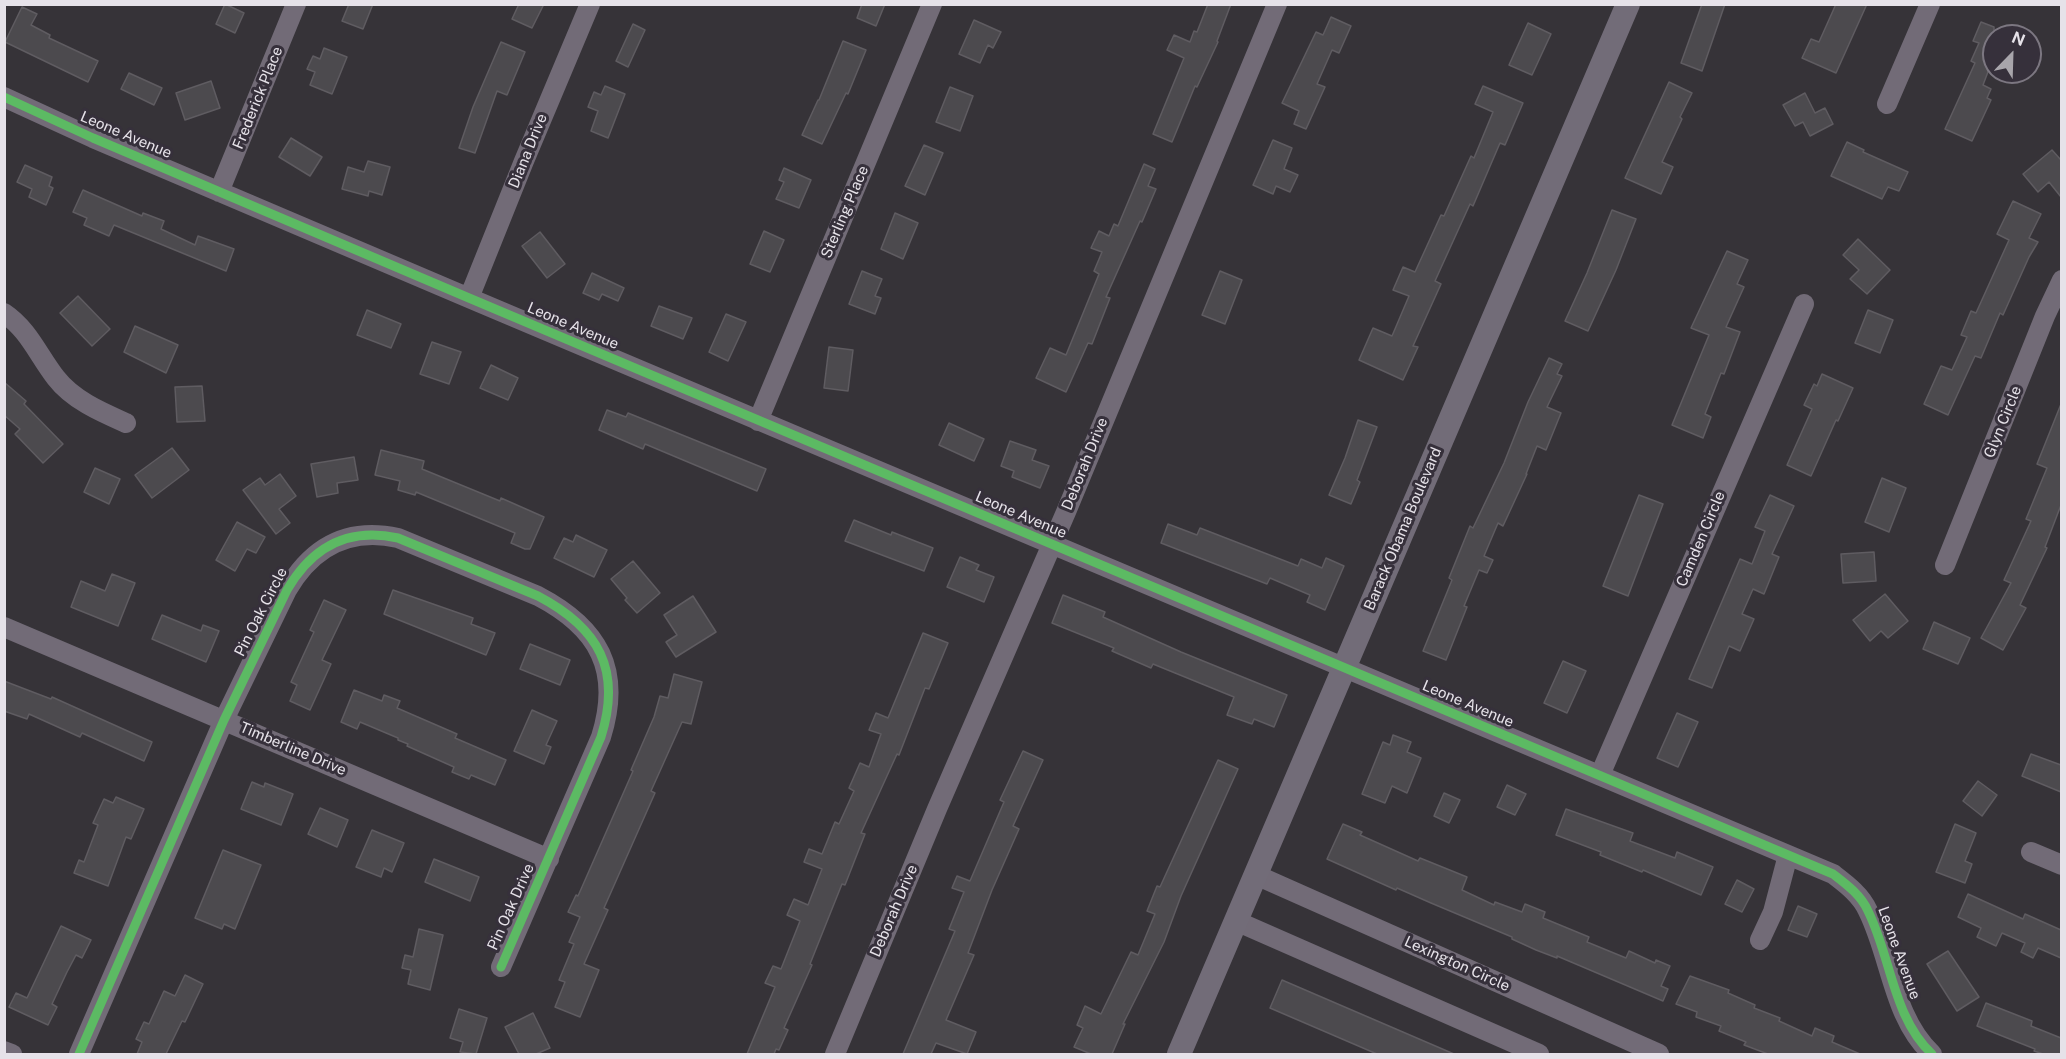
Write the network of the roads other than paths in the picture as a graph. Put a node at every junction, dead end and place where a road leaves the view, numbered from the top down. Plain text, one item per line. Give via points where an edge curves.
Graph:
1 (296, 4) edge
2 (590, 4) edge
3 (932, 4) edge
4 (1276, 4) edge
5 (1628, 4) edge
6 (1930, 4) edge
7 (4, 98) edge
8 (1887, 105) dead end
9 (219, 192) junction
10 (2061, 280) edge
11 (469, 298) junction
12 (1804, 304) dead end
13 (4, 313) edge
14 (758, 421) junction
15 (126, 423) dead end
16 (1051, 544) junction
17 (1945, 565) dead end
18 (4, 627) edge
19 (1344, 669) junction
20 (224, 720) junction
21 (1600, 775) junction
22 (2031, 852) dead end
23 (1788, 855) junction
24 (549, 858) junction
25 (2061, 865) edge
26 (1256, 875) junction
27 (1236, 921) junction
28 (1760, 940) dead end
29 (501, 967) dead end
30 (4, 1051) edge
31 (1923, 1052) edge
32 (12, 1054) edge
33 (79, 1054) edge
34 (835, 1054) edge
35 (1179, 1054) edge
36 (1539, 1054) edge
37 (1659, 1054) edge

1 - 9 street, Frederick Place
2 - 11 street, Diana Drive
3 - 14 street, Sterling Place
4 - 16 street, Deborah Drive
5 - 19 main road, Barack Obama Boulevard
6 - 8 street
7 - 9 street, Leone Avenue
9 - 11 street, Leone Avenue
10 - 17 street, Glyn Circle
11 - 14 street, Leone Avenue
12 - 21 street, Camden Circle
13 - 15 street via 24,329 57,379 77,398
14 - 16 street, Leone Avenue
16 - 19 street, Leone Avenue
16 - 34 street, Deborah Drive
18 - 20 street, Timberline Drive
19 - 21 street, Leone Avenue
19 - 26 main road, Barack Obama Boulevard
20 - 24 street, Timberline Drive
20 - 24 street, Pin Oak Circle via 297,573 319,551 334,543 364,535 398,538 538,596 578,622 601,652 610,699 601,737
20 - 33 street, Pin Oak Circle
21 - 23 street, Leone Avenue
22 - 25 street
23 - 28 street via 1773,912
23 - 31 street, Leone Avenue via 1833,874 1868,909 1910,1029
24 - 29 street, Pin Oak Drive
26 - 27 main road, Barack Obama Boulevard
26 - 37 street, Lexington Circle
27 - 35 main road, Barack Obama Boulevard
27 - 36 street
30 - 32 street

